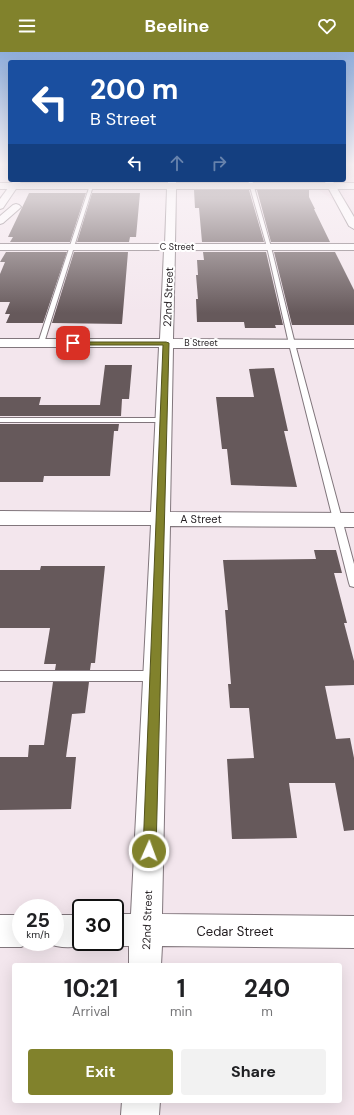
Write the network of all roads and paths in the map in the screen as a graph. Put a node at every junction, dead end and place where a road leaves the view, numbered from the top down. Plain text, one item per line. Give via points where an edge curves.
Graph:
1 (82, 215) edge
2 (171, 215) edge
3 (259, 215) edge
4 (348, 215) edge
5 (354, 226) edge
6 (0, 247) edge
7 (72, 247) junction
8 (169, 247) junction
9 (268, 247) junction
10 (354, 247) edge
11 (0, 343) edge
12 (41, 343) junction
13 (166, 343) junction
14 (292, 344) junction
15 (354, 344) edge
16 (0, 420) edge
17 (163, 420) junction
18 (0, 518) edge
19 (160, 519) junction
20 (346, 520) edge
21 (354, 583) edge
22 (0, 676) edge
23 (155, 676) junction
24 (124, 930) edge
25 (147, 930) junction
26 (0, 931) edge
27 (12, 931) edge
28 (354, 932) edge
29 (145, 963) edge
30 (141, 1103) edge
31 (140, 1115) edge

1 - 7 lane
2 - 8 street, 22nd Street
3 - 9 lane
4 - 5 street
6 - 7 street, C Street
7 - 8 street, C Street
7 - 12 lane
8 - 9 street, C Street
8 - 13 street, 22nd Street
9 - 10 street, C Street
9 - 14 lane
11 - 12 street, B Street
12 - 13 street, B Street
13 - 14 street, B Street
13 - 17 street, 22nd Street
14 - 15 street, B Street
14 - 20 lane
16 - 17 lane
17 - 19 street, 22nd Street
18 - 19 street, A Street
19 - 20 street, A Street
19 - 23 street, 22nd Street
20 - 21 lane
22 - 23 lane
23 - 25 street, 22nd Street
24 - 25 street, Cedar Street
25 - 28 street, Cedar Street
25 - 29 street, 22nd Street
26 - 27 street
30 - 31 street

